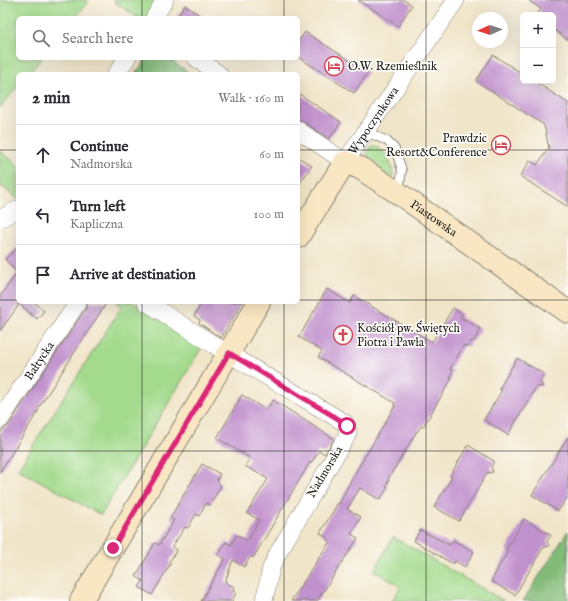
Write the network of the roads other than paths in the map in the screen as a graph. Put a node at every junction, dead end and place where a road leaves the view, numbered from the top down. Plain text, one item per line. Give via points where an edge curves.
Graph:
1 (165, 0) edge
2 (456, 0) edge
3 (155, 16) edge
4 (126, 60) edge
5 (199, 60) edge
6 (117, 72) edge
7 (216, 72) edge
8 (300, 131) edge
9 (366, 131) junction
10 (345, 162) junction
11 (398, 193) junction
12 (16, 210) edge
13 (0, 219) edge
14 (300, 234) edge
15 (77, 304) edge
16 (149, 304) edge
17 (258, 304) edge
18 (568, 312) edge
19 (229, 353) junction
20 (0, 420) edge
21 (81, 601) edge
22 (264, 601) edge

1 - 3 street
2 - 9 street, Wypoczynkowa
4 - 6 street
5 - 7 street
8 - 10 street, Piastowska
9 - 10 street, Wypoczynkowa
9 - 11 lane via 387,141 396,149 402,170
10 - 11 street, Piastowska via 360,168
10 - 14 street
11 - 18 street, Piastowska
12 - 13 street
15 - 20 street, Bałtycka
16 - 19 street
17 - 19 street
19 - 21 street
19 - 22 street, Nadmorska via 345,423 348,430 278,553 271,568

